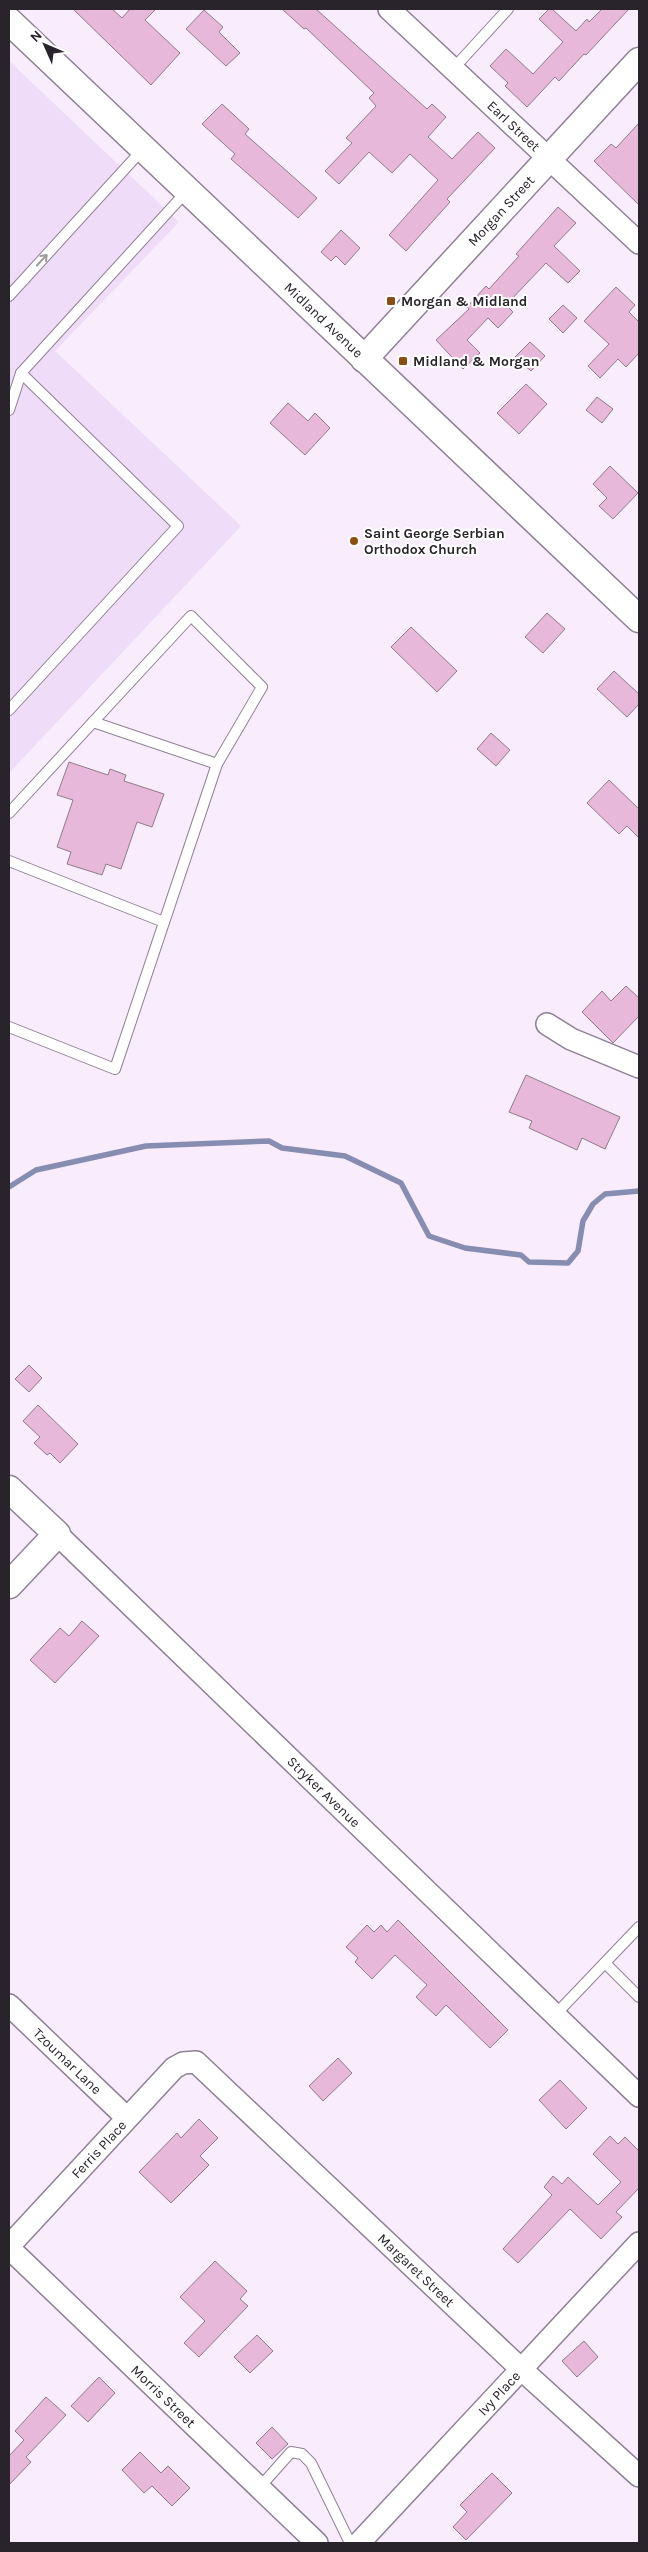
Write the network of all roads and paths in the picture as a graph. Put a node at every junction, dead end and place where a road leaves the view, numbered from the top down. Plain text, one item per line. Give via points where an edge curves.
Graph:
1 (389, 9) edge
2 (508, 9) edge
3 (9, 21) edge
4 (639, 61) edge
5 (453, 69) junction
6 (144, 149) junction
7 (549, 158) junction
8 (188, 191) junction
9 (639, 243) edge
10 (9, 296) edge
11 (364, 359) junction
12 (20, 373) junction
13 (9, 410) edge
14 (639, 619) edge
15 (9, 710) edge
16 (93, 722) junction
17 (217, 764) junction
18 (9, 813) edge
19 (9, 861) edge
20 (164, 922) junction
21 (547, 1024) dead end
22 (9, 1027) edge
23 (639, 1067) edge
24 (9, 1489) edge
25 (57, 1534) junction
26 (9, 1585) edge
27 (639, 1927) edge
28 (605, 1963) junction
29 (639, 1998) edge
30 (9, 2006) edge
31 (555, 2015) junction
32 (196, 2062) joint
33 (639, 2096) edge
34 (127, 2118) junction
35 (639, 2244) edge
36 (9, 2247) edge
37 (520, 2369) junction
38 (639, 2476) edge
39 (259, 2488) junction
40 (317, 2543) edge
41 (350, 2543) edge
42 (359, 2543) edge

1 - 5 street, Earl Street
2 - 5 lane
3 - 6 street, Midland Avenue
4 - 7 street, Morgan Street
5 - 7 street, Earl Street
6 - 8 street, Midland Avenue
10 -> 6 lane
7 - 9 street, Earl Street
7 - 11 street, Morgan Street
8 - 11 street, Midland Avenue
8 - 12 lane
11 - 14 street, Midland Avenue
12 - 13 lane
12 - 15 lane via 178,526
16 - 17 lane
16 - 17 lane via 191,616 262,688
16 - 18 lane
17 - 20 lane
19 - 20 lane
20 - 22 lane via 115,1069
21 - 23 street via 570,1039
24 - 25 street, Stryker Avenue
25 - 26 street
25 - 31 street, Stryker Avenue
27 - 28 lane
28 - 29 lane
28 - 31 lane
30 - 34 street, Tzoumar Lane
31 - 33 street, Stryker Avenue
32 - 34 street, Ferris Place via 174,2068
32 - 37 street, Margaret Street
34 - 36 street, Ferris Place
35 - 37 street, Ivy Place
36 - 39 street, Morris Street
37 - 38 street, Margaret Street
37 - 42 street, Ivy Place
39 - 40 street, Morris Street
39 - 41 lane via 291,2452 302,2454 311,2463

